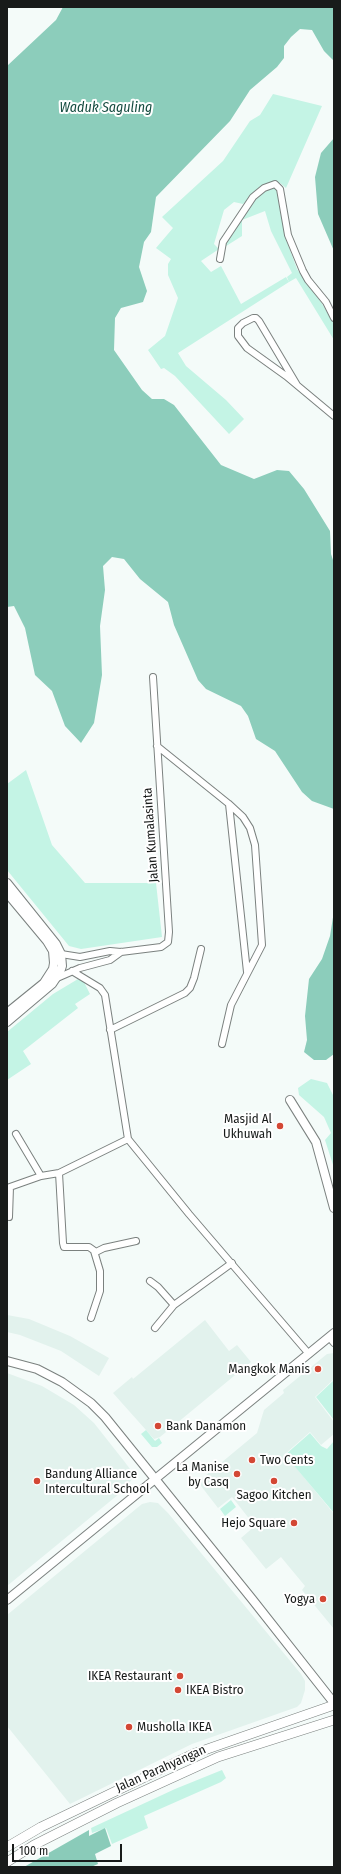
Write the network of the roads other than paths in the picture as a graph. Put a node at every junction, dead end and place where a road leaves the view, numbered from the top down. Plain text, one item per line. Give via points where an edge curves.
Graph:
1 (220, 259) dead end
2 (334, 318) edge
3 (297, 385) junction
4 (334, 416) edge
5 (153, 677) dead end
6 (157, 746) junction
7 (229, 804) junction
8 (7, 883) edge
9 (7, 893) edge
10 (201, 949) dead end
11 (121, 952) junction
12 (57, 955) junction
13 (72, 971) junction
14 (247, 972) junction
15 (57, 978) junction
16 (48, 979) junction
17 (7, 1012) edge
18 (7, 1022) edge
19 (110, 1030) junction
20 (222, 1044) dead end
21 (290, 1100) dead end
22 (16, 1134) dead end
23 (128, 1139) junction
24 (59, 1173) junction
25 (41, 1176) junction
26 (8, 1187) edge
27 (334, 1208) edge
28 (9, 1217) dead end
29 (136, 1241) dead end
30 (94, 1251) junction
31 (232, 1263) junction
32 (150, 1281) dead end
33 (174, 1305) junction
34 (91, 1318) dead end
35 (155, 1328) dead end
36 (332, 1338) edge
37 (309, 1354) junction
38 (7, 1362) edge
39 (156, 1478) junction
40 (7, 1600) edge
41 (334, 1704) edge
42 (334, 1720) edge
43 (215, 1746) junction
44 (218, 1757) junction
45 (7, 1847) edge
46 (7, 1862) edge

1 - 2 street via 223,242 253,197 264,188 275,184 280,189 288,235 303,271 326,302
3 - 3 street via 247,348 238,336 238,328 243,323 256,318
3 - 4 street
5 - 6 street, Jalan Kumalasinta
6 - 7 street
6 - 11 street, Jalan Kumalasinta via 168,942 161,947
7 - 14 street
7 - 14 street via 250,828 255,845 262,945
8 - 12 street via 56,944
9 - 12 street
10 - 19 street via 194,978 185,993
11 - 12 street via 110,950 80,957
11 - 13 street via 110,960
12 - 15 street via 62,966
12 - 16 street
13 - 15 street
13 - 19 street via 102,989 107,1002
14 - 20 street via 231,1005
15 - 16 street
15 - 18 street via 40,996
16 - 17 street
19 - 23 street
21 - 27 street via 316,1142
22 - 25 street
23 - 24 street
23 - 31 street
24 - 25 street
24 - 30 street via 64,1246 89,1247
25 - 26 street
26 - 28 street
29 - 30 street
30 - 34 street via 100,1280
31 - 33 street
31 - 37 street
32 - 33 street
33 - 35 street
36 - 37 street
37 - 39 street
38 - 39 street via 37,1369 76,1390 105,1416
39 - 40 street
39 - 41 street
41 - 43 main road, Jalan Parahyangan
42 - 44 main road, Jalan Parahyangan
43 - 44 main road
43 - 45 main road, Jalan Parahyangan via 193,1754 41,1827
44 - 46 main road, Jalan Parahyangan via 117,1803 34,1845

